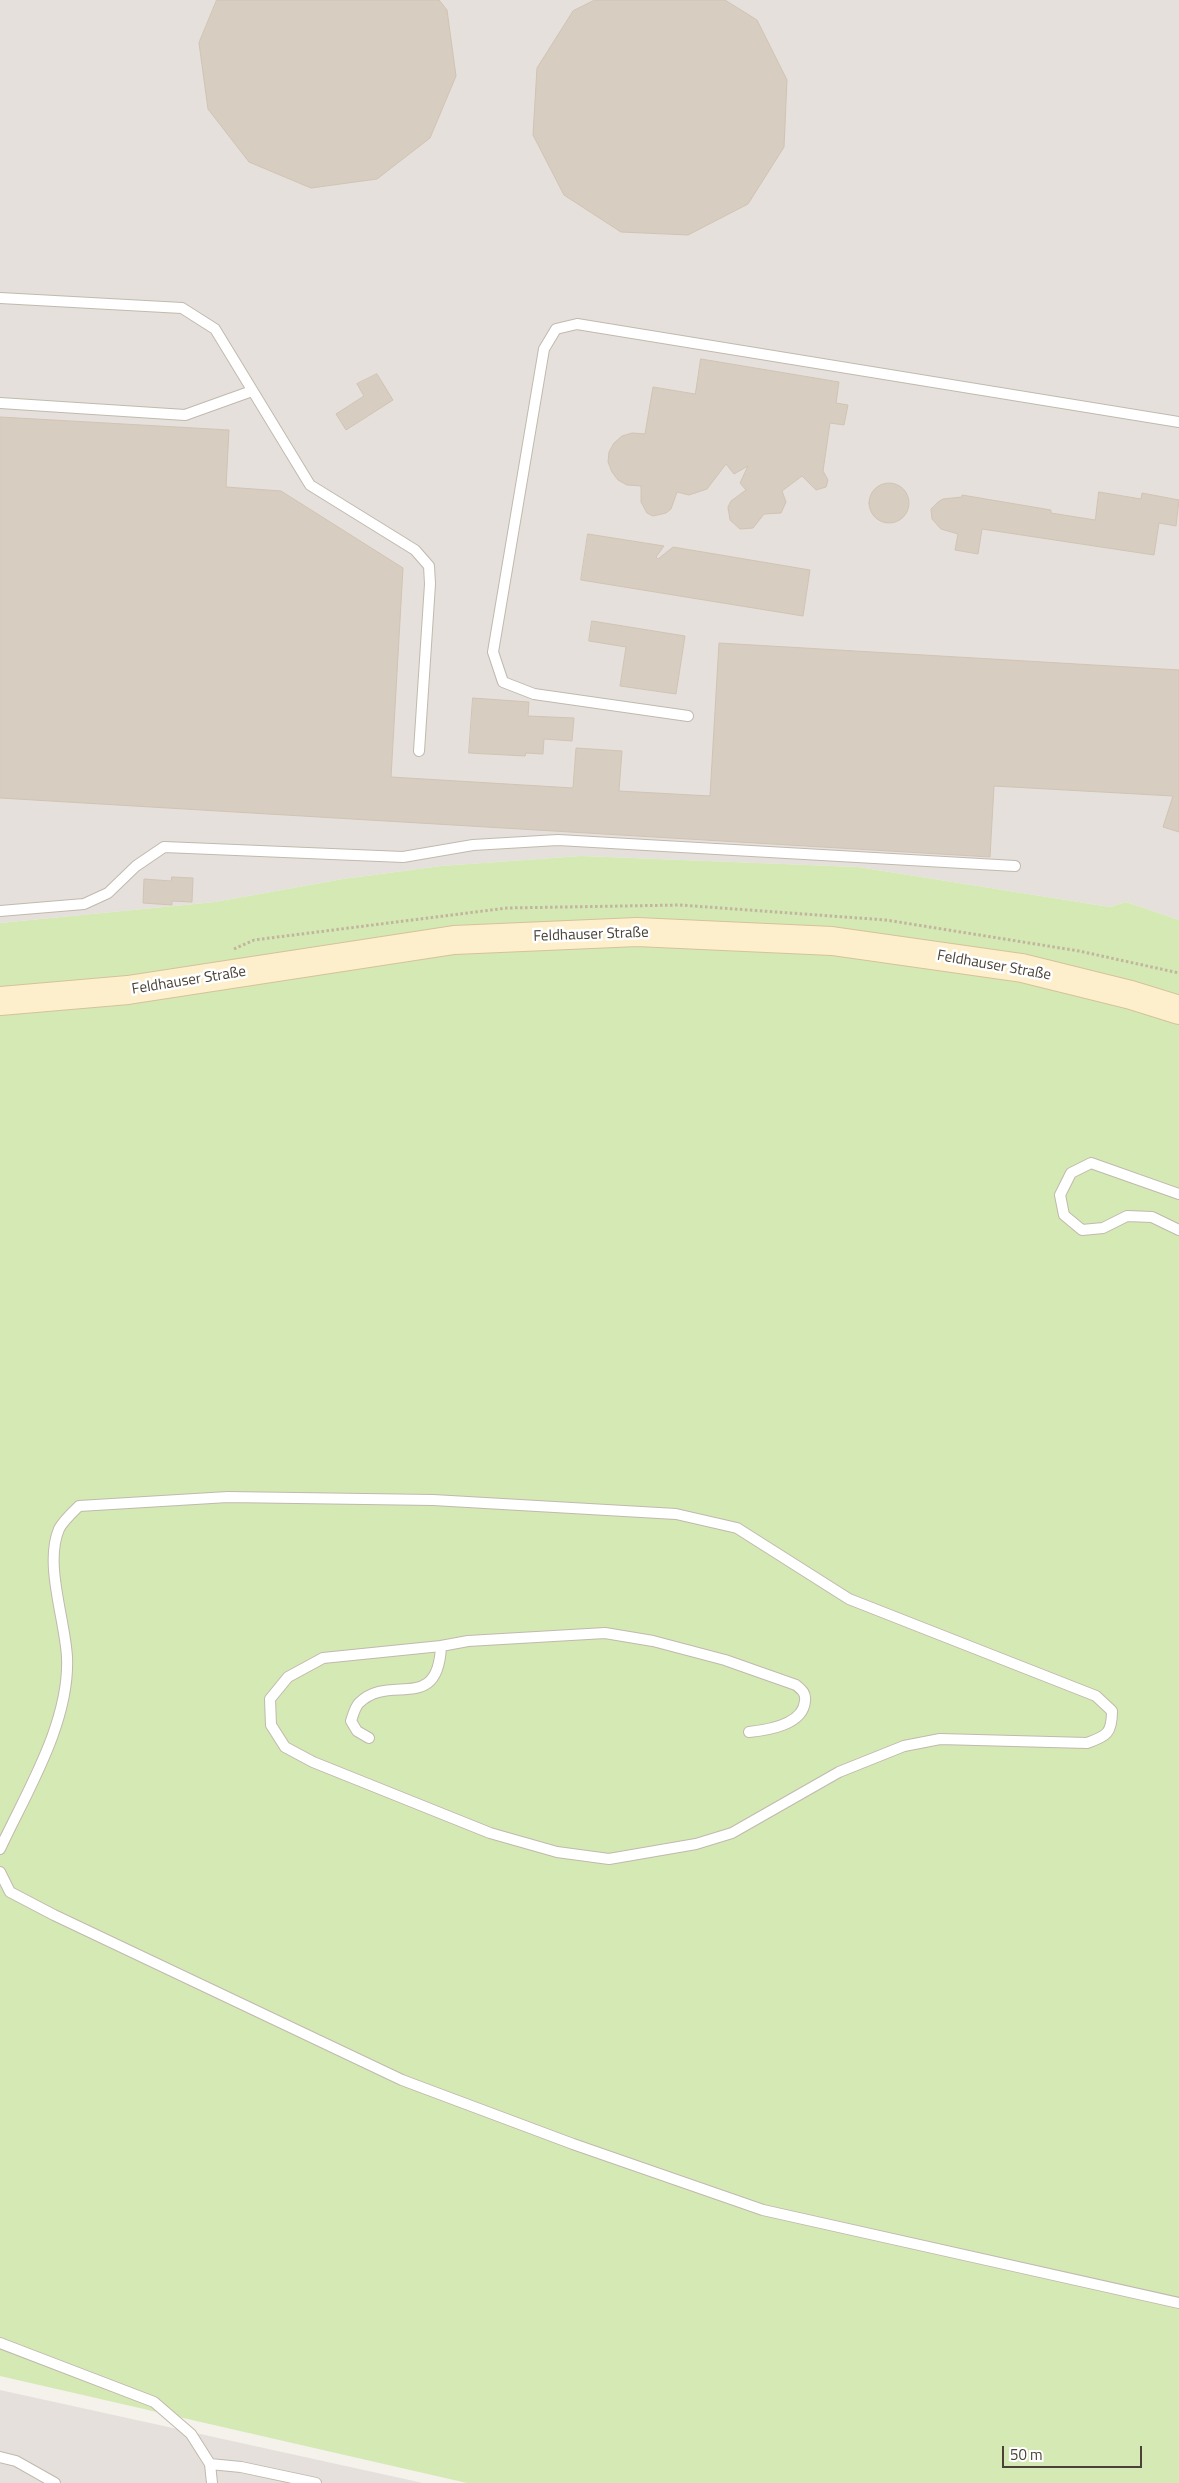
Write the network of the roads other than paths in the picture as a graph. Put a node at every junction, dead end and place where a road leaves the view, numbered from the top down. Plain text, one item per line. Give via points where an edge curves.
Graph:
1 (0, 298) edge
2 (252, 391) junction
3 (0, 403) edge
4 (1179, 422) edge
5 (688, 716) dead end
6 (418, 751) dead end
7 (1015, 866) dead end
8 (0, 911) edge
9 (0, 1001) edge
10 (1179, 1010) edge
11 (1179, 1194) edge
12 (1179, 1230) edge
13 (441, 1646) junction
14 (749, 1732) dead end
15 (369, 1738) dead end
16 (0, 1849) edge
17 (0, 1872) edge
18 (1179, 2303) edge
19 (0, 2343) edge
20 (0, 2457) edge
21 (210, 2464) junction
22 (53, 2481) edge
23 (212, 2483) edge
24 (316, 2483) edge

1 - 2 lane via 182,308 215,330
2 - 3 lane via 185,415
2 - 6 lane via 310,485 415,550 429,566
4 - 5 lane via 577,324 556,329 544,349 493,652 503,682 534,694
7 - 8 lane via 558,840 473,845 403,857 164,847 136,866 108,894 84,904
9 - 10 street, Feldhauser Straße via 128,990 454,940 637,932 832,941 946,957 1022,968
11 - 12 lane via 1091,1163 1071,1173 1060,1195 1064,1215 1082,1230 1102,1228 1127,1216 1152,1217
13 - 14 lane via 468,1641 605,1633 653,1641 725,1660 802,1690 806,1696 804,1706 793,1719 778,1727
13 - 15 lane via 435,1677 422,1687 372,1693 357,1704 351,1721 357,1732
13 - 16 lane via 323,1658 288,1677 270,1699 271,1725 285,1747 358,1782 490,1833 557,1852 609,1859 696,1844 732,1833 839,1772 904,1746 940,1739 1087,1743 1104,1737 1112,1726 1112,1711 1096,1696 849,1599 737,1528 676,1514 433,1500 238,1497 79,1506 59,1528 53,1556 67,1658 61,1715
17 - 18 lane via 10,1892 54,1915 393,2076 573,2144 763,2210
19 - 21 lane via 154,2402 191,2434
20 - 22 lane via 16,2461
21 - 23 lane
21 - 24 lane via 241,2467

